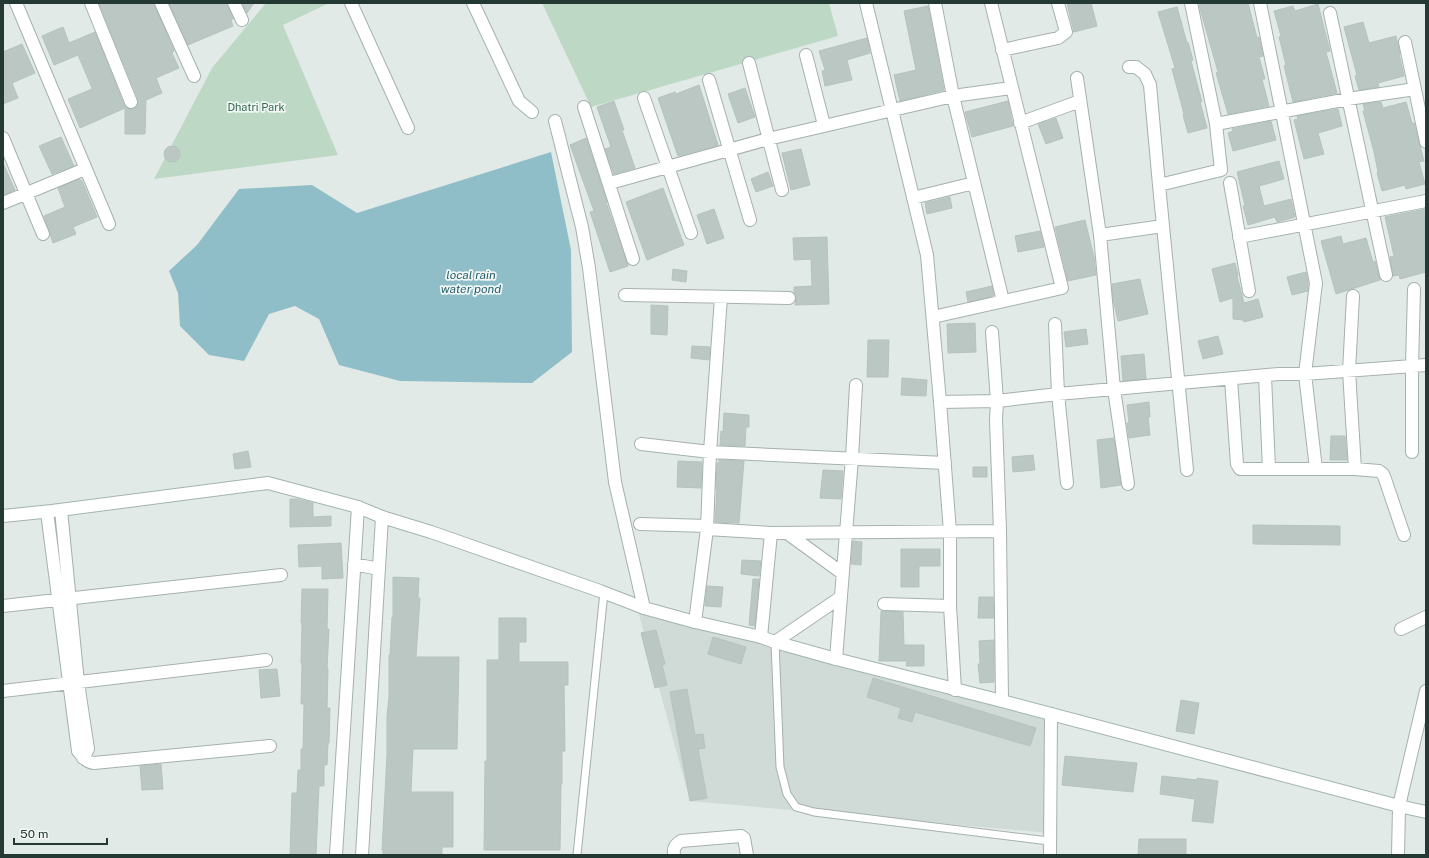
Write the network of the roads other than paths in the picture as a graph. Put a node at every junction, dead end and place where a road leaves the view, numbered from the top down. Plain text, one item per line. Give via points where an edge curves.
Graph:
1 (16, 3) edge
2 (91, 3) edge
3 (161, 3) edge
4 (234, 3) edge
5 (351, 3) edge
6 (473, 3) edge
7 (866, 3) edge
8 (936, 3) edge
9 (991, 3) edge
10 (1058, 3) edge
11 (1191, 3) edge
12 (1260, 3) edge
13 (1330, 13) dead end
14 (242, 20) dead end
15 (1405, 42) dead end
16 (1002, 50) junction
17 (806, 55) dead end
18 (750, 64) dead end
19 (1128, 67) dead end
20 (194, 76) dead end
21 (1077, 78) dead end
22 (709, 80) dead end
23 (1012, 88) junction
24 (1415, 89) junction
25 (953, 96) junction
26 (644, 98) dead end
27 (1348, 99) junction
28 (1080, 101) junction
29 (130, 102) dead end
30 (584, 107) dead end
31 (892, 111) junction
32 (1282, 111) junction
33 (532, 112) dead end
34 (555, 121) dead end
35 (1020, 124) junction
36 (1216, 124) junction
37 (824, 125) junction
38 (408, 128) dead end
39 (3, 138) edge
40 (768, 138) junction
41 (1426, 142) edge
42 (730, 149) junction
43 (668, 166) junction
44 (85, 169) junction
45 (610, 183) junction
46 (1230, 183) dead end
47 (974, 184) junction
48 (1159, 185) junction
49 (782, 190) dead end
50 (26, 193) junction
51 (913, 198) junction
52 (1426, 201) edge
53 (3, 203) edge
54 (1372, 211) junction
55 (750, 220) dead end
56 (108, 224) dead end
57 (1305, 224) junction
58 (1163, 226) junction
59 (691, 233) dead end
60 (43, 234) dead end
61 (1100, 235) junction
62 (1240, 237) junction
63 (633, 259) dead end
64 (1386, 275) dead end
65 (1414, 289) dead end
66 (1249, 291) dead end
67 (625, 295) dead end
68 (1353, 296) dead end
69 (722, 297) junction
70 (789, 298) dead end
71 (1003, 301) junction
72 (933, 317) junction
73 (1055, 324) dead end
74 (992, 332) dead end
75 (1426, 365) edge
76 (1412, 366) junction
77 (1349, 371) junction
78 (1305, 374) junction
79 (1265, 376) junction
80 (1231, 379) junction
81 (1178, 384) junction
82 (856, 385) dead end
83 (1114, 389) junction
84 (1058, 394) junction
85 (997, 401) junction
86 (940, 402) junction
87 (640, 444) dead end
88 (710, 452) junction
89 (1412, 452) dead end
90 (852, 458) junction
91 (945, 463) junction
92 (1269, 469) junction
93 (1316, 469) junction
94 (1355, 469) junction
95 (1187, 470) dead end
96 (1067, 483) dead end
97 (1128, 484) dead end
98 (358, 507) junction
99 (61, 510) junction
100 (47, 512) junction
101 (3, 516) edge
102 (382, 517) junction
103 (640, 524) dead end
104 (707, 527) junction
105 (950, 532) junction
106 (1000, 532) junction
107 (772, 533) junction
108 (787, 533) junction
109 (845, 533) junction
110 (1404, 535) dead end
111 (354, 564) junction
112 (379, 569) junction
113 (842, 573) junction
114 (281, 575) dead end
115 (604, 592) junction
116 (841, 597) junction
117 (64, 599) junction
118 (884, 604) dead end
119 (3, 606) edge
120 (950, 606) junction
121 (644, 608) junction
122 (1426, 617) edge
123 (694, 622) junction
124 (1401, 629) dead end
125 (762, 637) junction
126 (775, 642) junction
127 (836, 659) junction
128 (266, 660) dead end
129 (74, 683) junction
130 (955, 690) junction
131 (3, 691) edge
132 (1426, 691) edge
133 (1002, 701) junction
134 (1051, 714) junction
135 (270, 746) dead end
136 (1399, 806) junction
137 (1426, 812) edge
138 (1049, 841) junction
139 (336, 855) edge
140 (362, 855) edge
141 (577, 855) edge
142 (674, 855) edge
143 (747, 855) edge
144 (1050, 855) edge
145 (1398, 855) edge

1 - 44 street
2 - 29 street
3 - 20 street
4 - 14 street
5 - 38 street
6 - 33 street via 519,101
7 - 31 street
8 - 25 street
9 - 16 street
10 - 16 street via 1066,32 1063,35
11 - 36 street
12 - 32 street
13 - 27 street
15 - 24 street
16 - 23 street
17 - 37 street
18 - 40 street
19 - 48 street via 1136,67 1144,74 1150,85
21 - 28 street
22 - 42 street
23 - 25 street
23 - 35 street
24 - 27 street
24 - 41 street
25 - 31 street
25 - 47 street
26 - 43 street
27 - 32 street
27 - 54 street
28 - 35 street
28 - 61 street
30 - 45 street
31 - 37 street
31 - 51 street
32 - 36 street
32 - 57 street
34 - 121 street via 582,227 615,482
35 - 71 street via 1062,288
36 - 48 street via 1221,170
37 - 40 street
39 - 50 street
40 - 42 street
40 - 49 street
42 - 43 street
42 - 55 street
43 - 45 street
43 - 59 street
44 - 50 street
44 - 56 street
45 - 63 street
46 - 62 street
47 - 51 street
47 - 71 street
48 - 58 street
50 - 53 street
50 - 60 street
51 - 72 street via 927,255
52 - 54 street
54 - 57 street
54 - 64 street
57 - 62 street
57 - 78 street via 1316,283
58 - 61 street
58 - 81 street
61 - 83 street
62 - 66 street
65 - 76 street
67 - 69 street
68 - 77 street
69 - 70 street
69 - 88 street
71 - 72 street
72 - 86 street
73 - 84 street
74 - 85 street
75 - 76 street
76 - 77 street
76 - 89 street
77 - 78 street
77 - 94 street
78 - 79 street
78 - 93 street
79 - 80 street
79 - 92 street
80 - 81 street
80 - 92 street via 1238,467
81 - 83 street
81 - 95 street
82 - 90 street
83 - 84 street
83 - 97 street
84 - 85 street
84 - 96 street
85 - 86 street
85 - 106 street
86 - 91 street
87 - 88 street
88 - 90 street
88 - 104 street
90 - 91 street
90 - 109 street
91 - 105 street
92 - 93 street
93 - 94 street
94 - 110 street via 1379,471 1383,474
98 - 99 street via 268,483
98 - 102 street
98 - 111 street
99 - 100 street
99 - 117 street
100 - 101 street
100 - 117 street
102 - 112 street
102 - 115 street
103 - 104 street
104 - 107 street
104 - 123 street
105 - 106 street
105 - 109 street
105 - 120 street
106 - 133 street
107 - 108 street
107 - 125 street
108 - 109 street
108 - 113 street
109 - 113 street
111 - 112 street
111 - 139 street
112 - 140 street
113 - 116 street
114 - 117 street
115 - 121 street
115 - 141 lane
116 - 126 street
116 - 127 street
117 - 119 street
117 - 129 street
118 - 120 street
120 - 130 street
121 - 123 street
122 - 124 street
123 - 125 street
125 - 126 street
126 - 127 street
126 - 138 lane via 780,767 787,794 796,807 814,812
127 - 130 street
128 - 129 street
129 - 131 street
129 - 135 street via 88,749 83,758 88,762
130 - 133 street
132 - 136 street
133 - 134 street
134 - 136 street
134 - 138 street
136 - 137 street
136 - 145 street
138 - 144 street
142 - 143 street via 676,844 680,841 741,836 746,843

